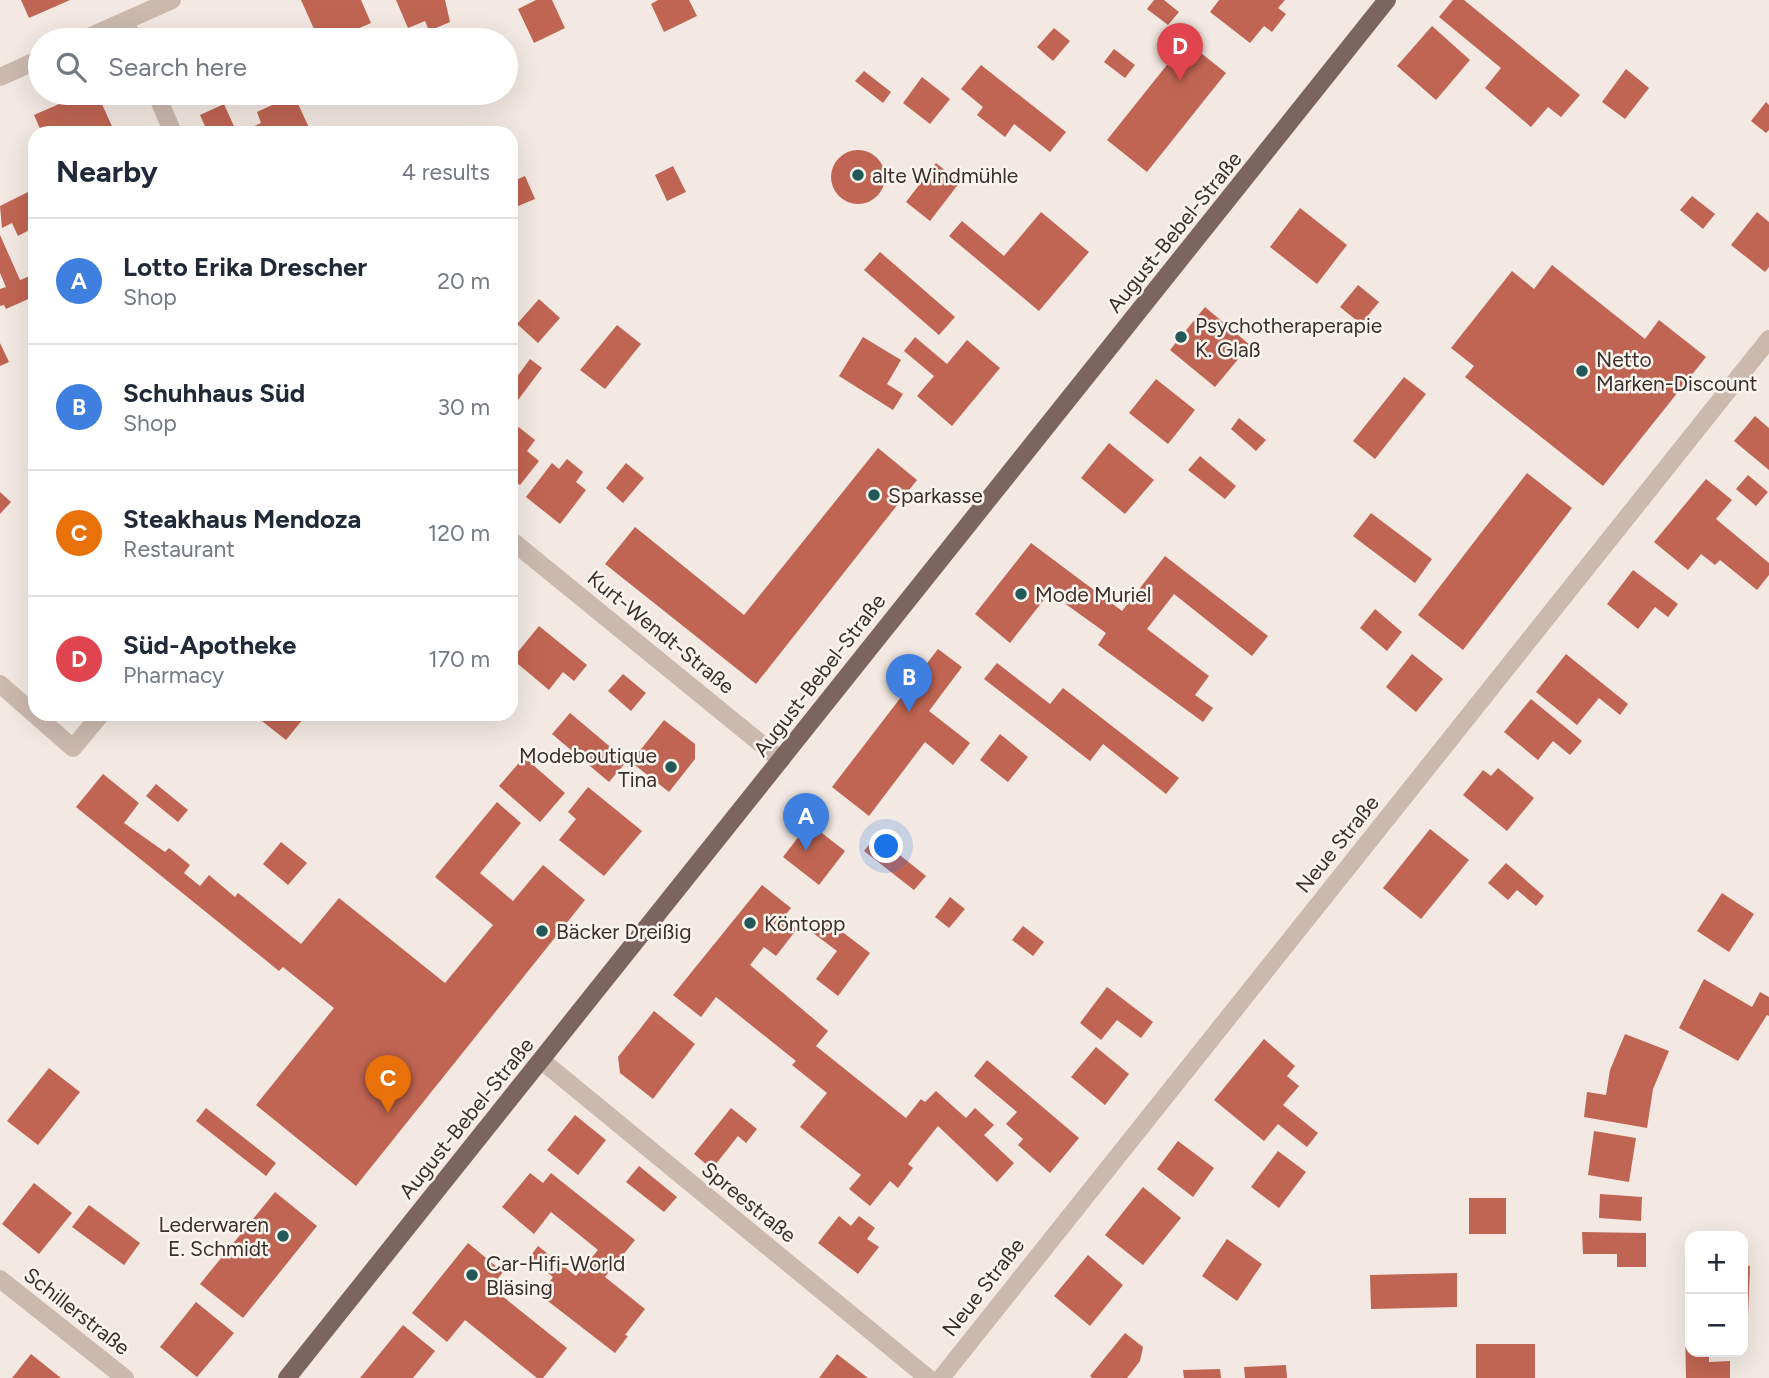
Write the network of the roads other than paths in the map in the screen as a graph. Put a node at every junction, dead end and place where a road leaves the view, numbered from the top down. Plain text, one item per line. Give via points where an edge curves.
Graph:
1 (172, 0) edge
2 (1387, 0) edge
3 (125, 21) junction
4 (109, 28) edge
5 (128, 28) edge
6 (28, 64) edge
7 (0, 77) edge
8 (161, 105) edge
9 (170, 126) edge
10 (1769, 339) edge
11 (518, 546) edge
12 (0, 684) edge
13 (28, 709) edge
14 (42, 721) edge
15 (95, 721) edge
16 (781, 760) junction
17 (541, 1060) junction
18 (0, 1279) edge
19 (125, 1378) edge
20 (287, 1378) edge
21 (928, 1378) edge
22 (941, 1378) edge

1 - 3 street
2 - 16 main road, August-Bebel-Straße
3 - 4 street
3 - 5 street
6 - 7 street
8 - 9 street
10 - 22 street, Neue Straße
11 - 16 street, Kurt-Wendt-Straße
12 - 13 street
14 - 15 street via 73,748
16 - 17 main road, August-Bebel-Straße
17 - 20 main road, August-Bebel-Straße
17 - 21 street, Spreestraße
18 - 19 street, Schillerstraße

